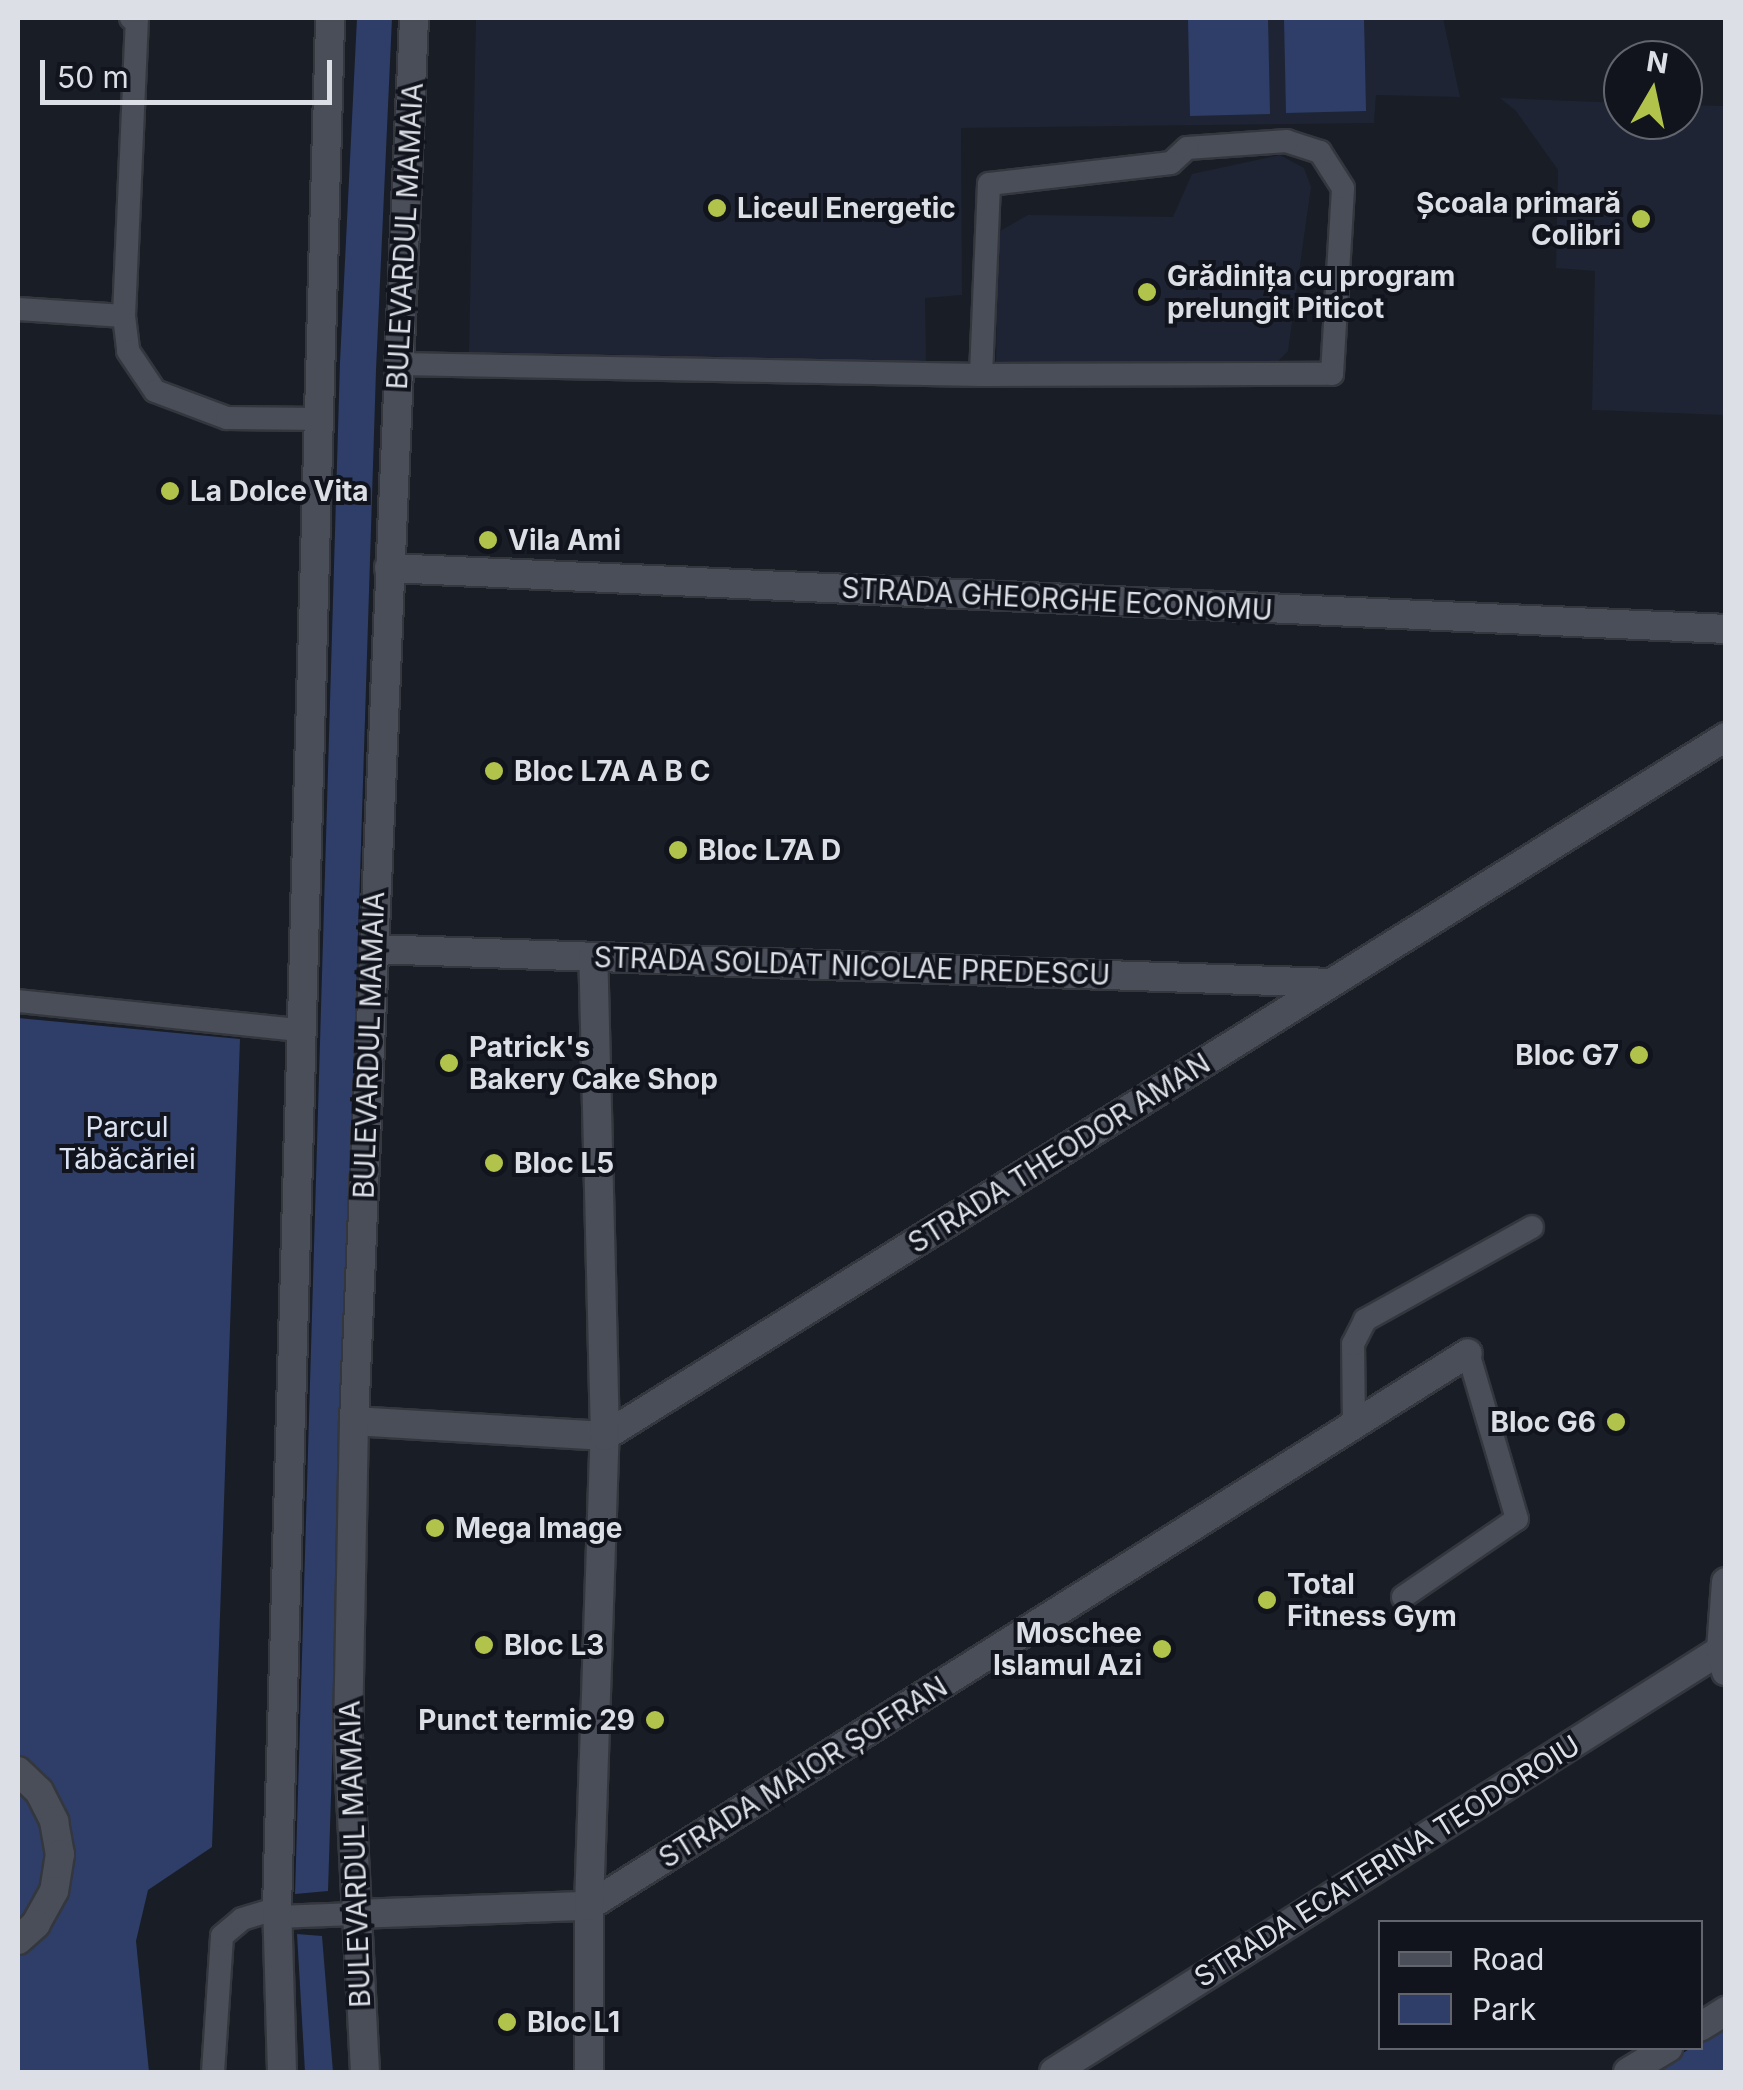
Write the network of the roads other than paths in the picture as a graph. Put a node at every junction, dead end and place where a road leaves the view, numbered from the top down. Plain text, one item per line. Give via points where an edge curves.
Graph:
1 (131, 18) edge
2 (330, 18) edge
3 (414, 18) edge
4 (18, 309) edge
5 (124, 316) junction
6 (400, 364) junction
7 (981, 375) junction
8 (318, 419) junction
9 (389, 568) junction
10 (1726, 630) edge
11 (1726, 736) edge
12 (373, 949) junction
13 (594, 956) junction
14 (1330, 984) junction
15 (18, 1001) edge
16 (301, 1030) junction
17 (1532, 1227) dead end
18 (1468, 1352) joint
19 (354, 1420) junction
20 (1354, 1424) junction
21 (605, 1436) junction
22 (1726, 1582) edge
23 (1403, 1597) dead end
24 (1723, 1660) edge
25 (18, 1771) edge
26 (590, 1906) junction
27 (277, 1912) junction
28 (356, 1914) junction
29 (18, 1940) edge
30 (1726, 2011) edge
31 (1703, 2025) edge
32 (1665, 2050) edge
33 (213, 2072) edge
34 (282, 2072) edge
35 (365, 2072) edge
36 (589, 2072) edge
37 (1054, 2072) edge
38 (1628, 2072) edge

1 - 5 lane via 138,18
2 - 8 street
3 - 6 street, BULEVARDUL MAMAIA
4 - 5 lane
5 - 8 lane via 128,351 155,391 226,418
6 - 7 lane
6 - 9 street, BULEVARDUL MAMAIA
7 - 7 lane via 988,184 1171,163 1187,148 1287,141 1320,152 1343,188 1332,374
8 - 16 street
9 - 10 street, STRADA GHEORGHE ECONOMU
9 - 12 street, BULEVARDUL MAMAIA
11 - 14 street, STRADA THEODOR AMAN
12 - 13 street, STRADA SOLDAT NICOLAE PREDESCU
12 - 19 street, BULEVARDUL MAMAIA
13 - 14 street, STRADA SOLDAT NICOLAE PREDESCU
13 - 21 street
14 - 21 street, STRADA THEODOR AMAN
15 - 16 lane
16 - 27 street
17 - 20 lane via 1365,1320 1354,1344
18 - 20 street, STRADA MAIOR ȘOFRAN
18 - 23 lane via 1516,1520
19 - 21 street
19 - 28 street, BULEVARDUL MAMAIA via 348,1733
20 - 26 street, STRADA MAIOR ȘOFRAN
21 - 26 street
22 - 24 street
24 - 37 street, STRADA ECATERINA TEODOROIU
25 - 29 street via 54,1821 60,1854 54,1891 36,1924
26 - 28 street
26 - 36 street
27 - 28 lane
27 - 33 lane via 242,1919 222,1936
27 - 34 street
28 - 35 street, BULEVARDUL MAMAIA
30 - 31 street
32 - 38 street

